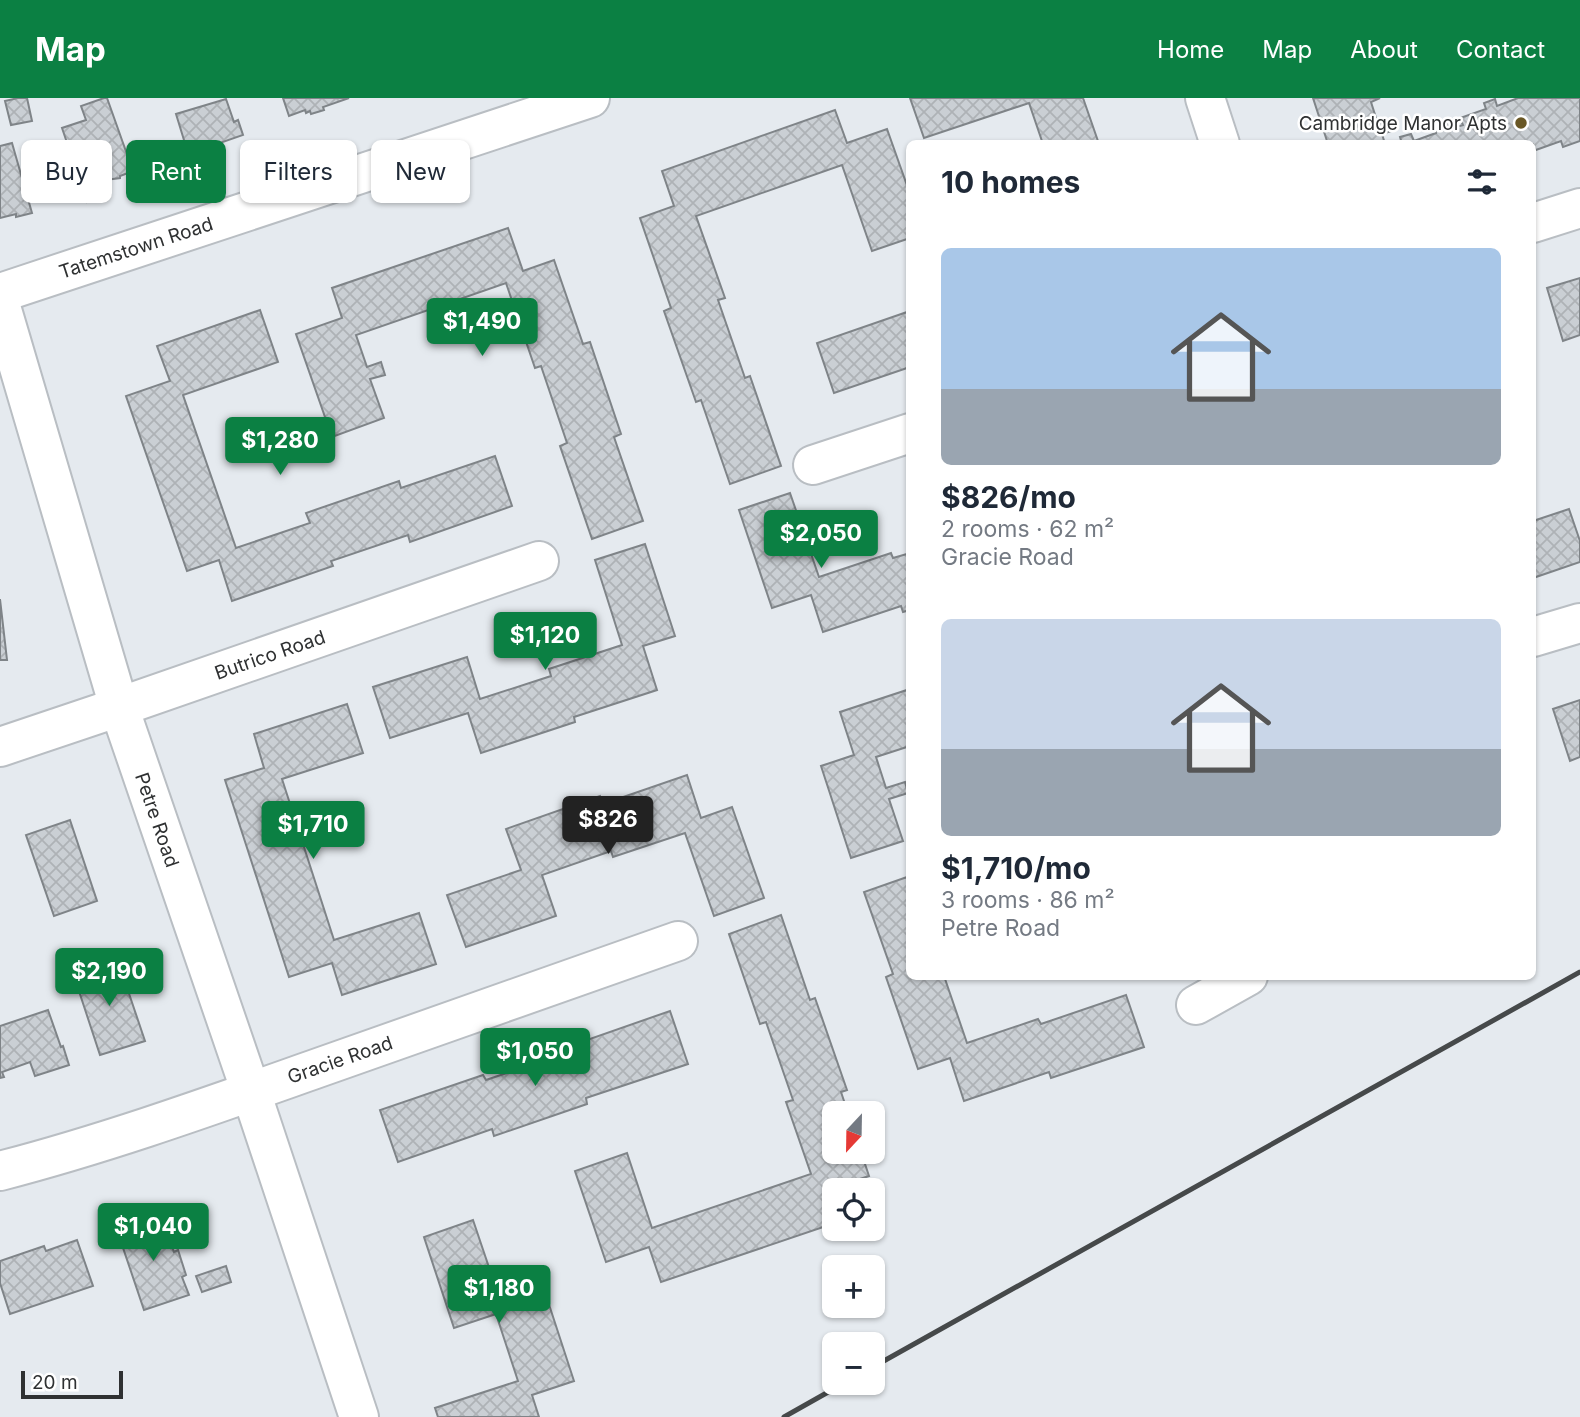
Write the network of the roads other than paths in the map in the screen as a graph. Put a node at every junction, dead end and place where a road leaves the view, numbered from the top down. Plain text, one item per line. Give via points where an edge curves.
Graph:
1 (590, 98) edge
2 (1205, 98) edge
3 (1219, 140) edge
4 (1580, 208) edge
5 (1536, 222) edge
6 (0, 293) edge
7 (0, 303) edge
8 (906, 433) edge
9 (813, 466) dead end
10 (539, 561) dead end
11 (1580, 623) edge
12 (1536, 636) edge
13 (119, 708) junction
14 (0, 747) edge
15 (678, 941) dead end
16 (1241, 980) edge
17 (1196, 1005) dead end
18 (251, 1092) junction
19 (0, 1171) edge
20 (359, 1417) edge

1 - 6 street, Tatemstown Road
2 - 3 street
4 - 5 street
7 - 13 street, Petre Road
8 - 9 street
10 - 13 street, Butrico Road
11 - 12 street
13 - 14 street, Butrico Road
13 - 18 street, Petre Road
15 - 18 street, Gracie Road
16 - 17 street
18 - 19 street, Gracie Road
18 - 20 street, Petre Road

